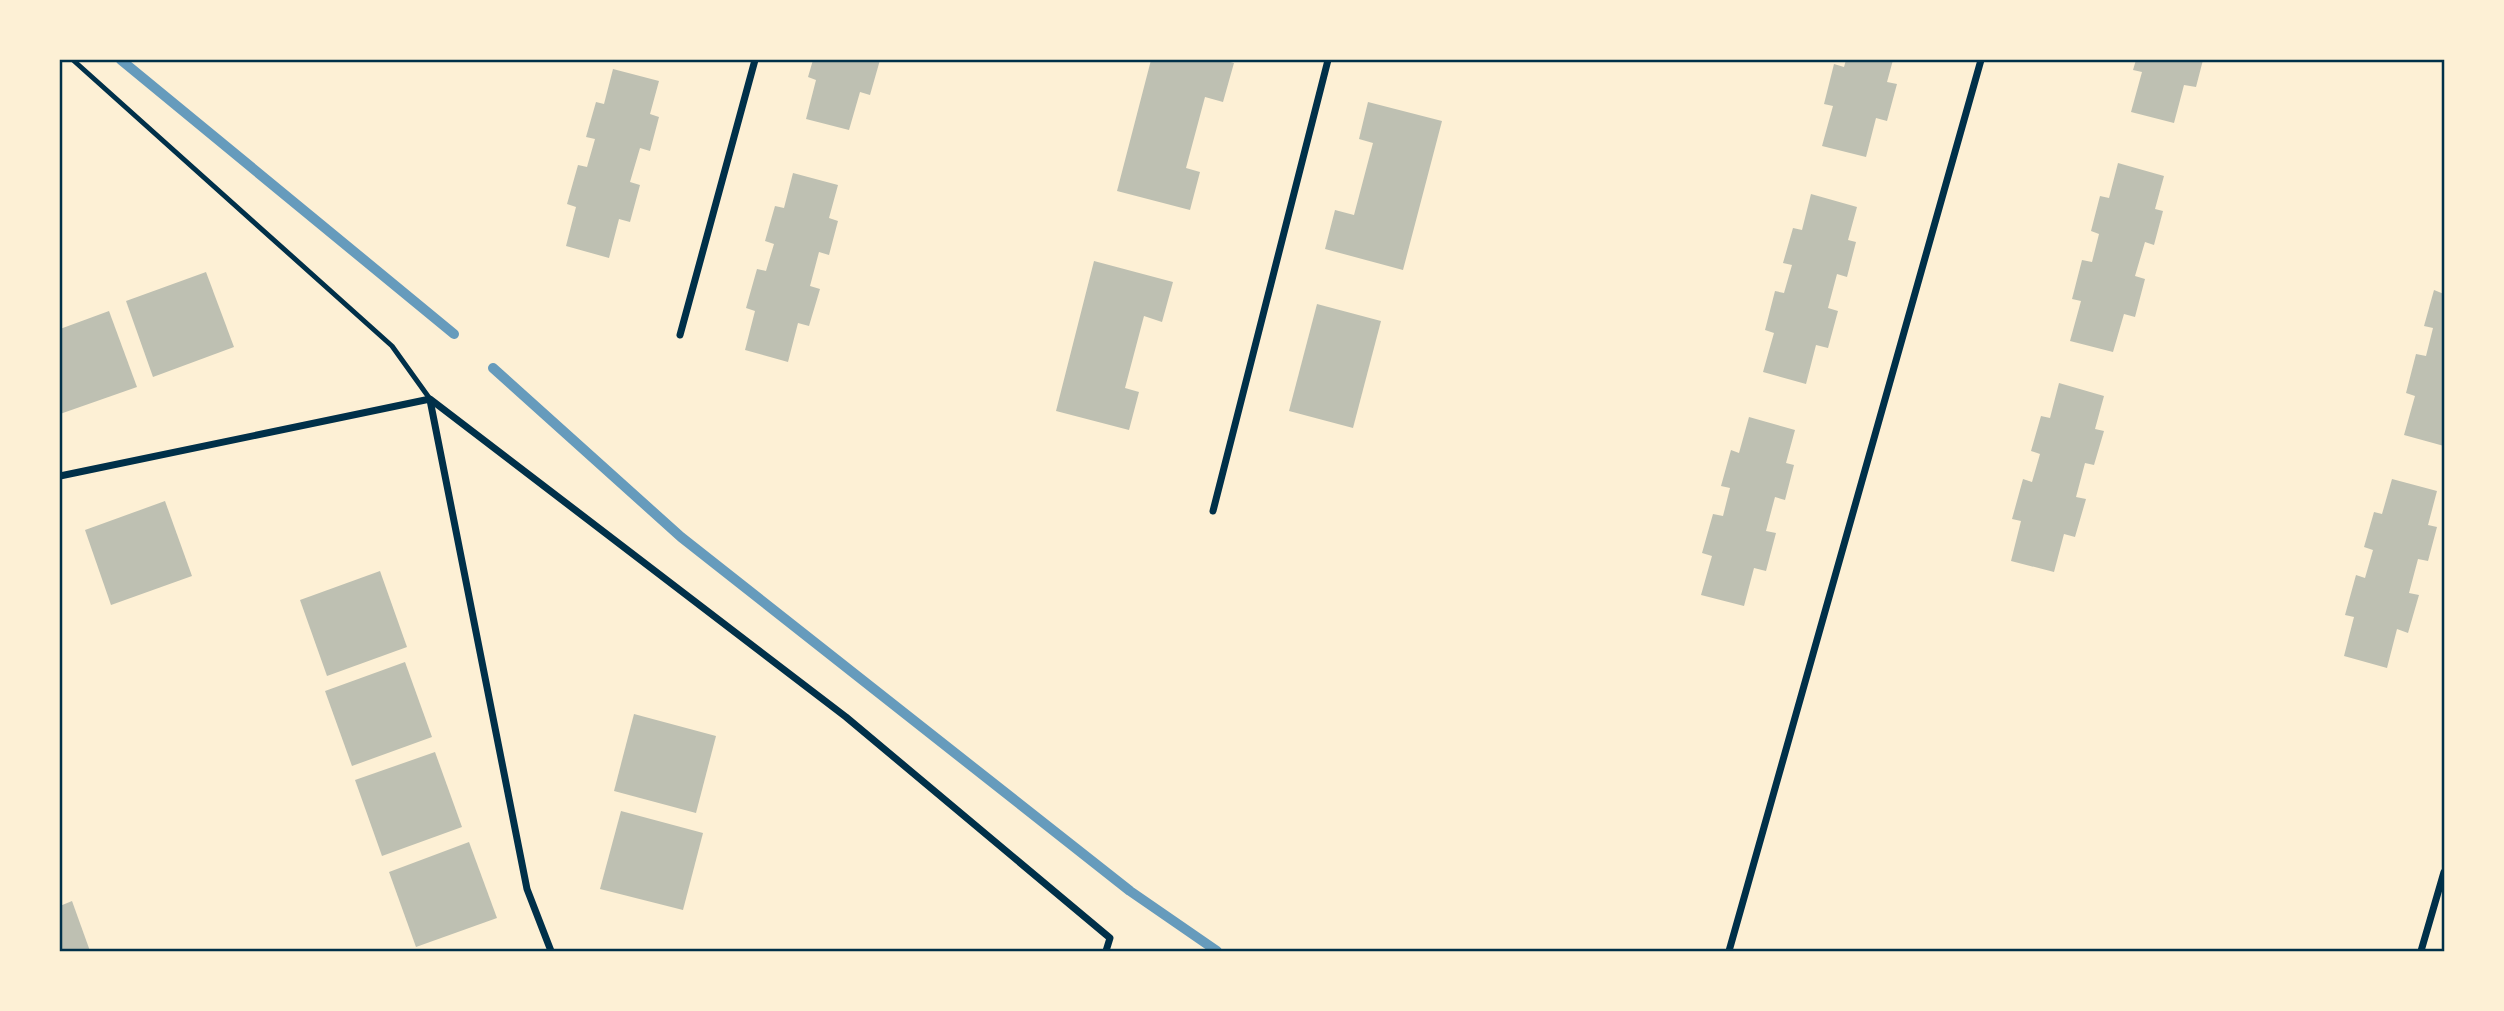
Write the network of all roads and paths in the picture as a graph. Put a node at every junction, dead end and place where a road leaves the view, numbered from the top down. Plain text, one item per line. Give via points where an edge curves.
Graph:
1 (73, 60) edge
2 (755, 60) edge
3 (1328, 60) edge
4 (1981, 60) edge
5 (680, 335) dead end
6 (430, 399) junction
7 (60, 476) edge
8 (1213, 511) dead end
9 (2445, 872) edge
10 (551, 951) edge
11 (1106, 951) edge
12 (1729, 951) edge
13 (2421, 951) edge

1 - 6 lane via 392,346
2 - 5 street
3 - 8 street
4 - 12 street
6 - 7 street
6 - 10 street via 527,889
6 - 11 street via 846,717 1110,938
9 - 13 street

